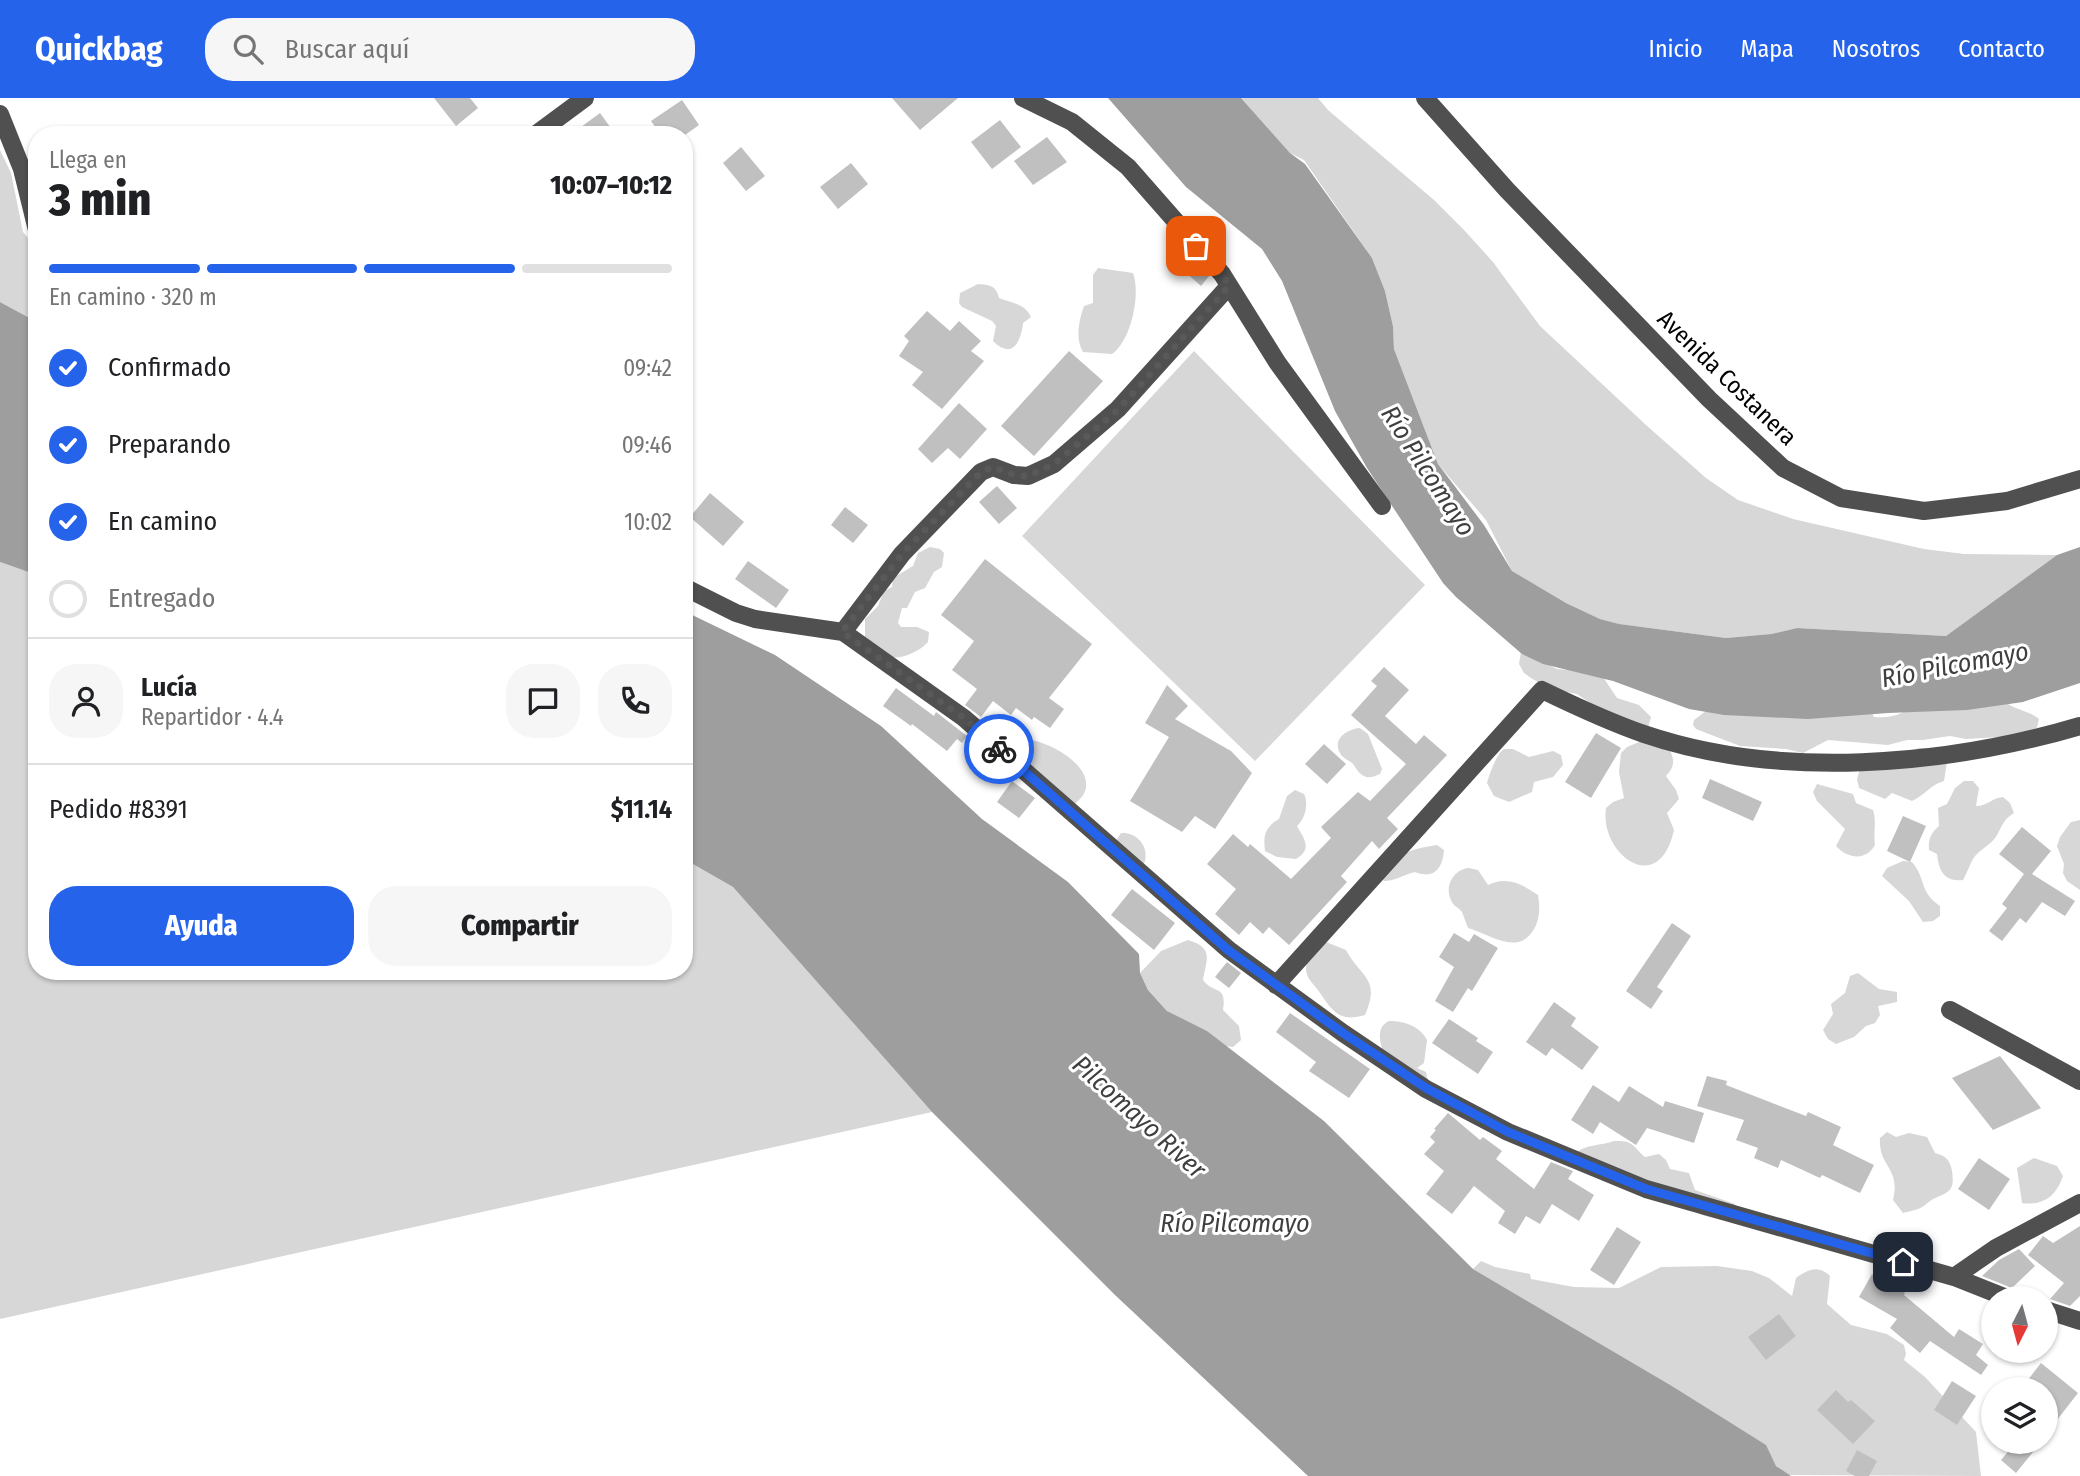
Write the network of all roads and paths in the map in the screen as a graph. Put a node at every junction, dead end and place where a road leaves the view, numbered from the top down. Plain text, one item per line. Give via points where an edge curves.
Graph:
1 (585, 98) edge
2 (1023, 98) edge
3 (1425, 98) edge
4 (0, 114) edge
5 (547, 126) edge
6 (28, 193) edge
7 (1229, 286) junction
8 (2080, 479) edge
9 (1382, 506) dead end
10 (693, 592) edge
11 (842, 632) junction
12 (2077, 731) edge
13 (1276, 985) junction
14 (1950, 1010) dead end
15 (2080, 1081) edge
16 (2080, 1203) edge
17 (1954, 1277) junction
18 (1981, 1288) edge
19 (2058, 1314) edge
20 (2080, 1321) edge

1 - 5 street
2 - 7 street via 1072,122 1128,167
3 - 8 street, Avenida Costanera via 1709,399 1783,468 1841,498 1924,511 2007,501
4 - 6 street
7 - 9 street via 1277,362
7 - 11 street via 1118,410 1054,464 1028,476 993,467 981,472 902,554
10 - 11 street via 755,619
11 - 13 street via 964,718 1228,950
12 - 13 street via 1910,759 1775,761 1645,735 1542,690
13 - 17 street via 1426,1088 1508,1132 1646,1189
14 - 15 street
16 - 17 street via 1996,1248
17 - 18 street
19 - 20 street

